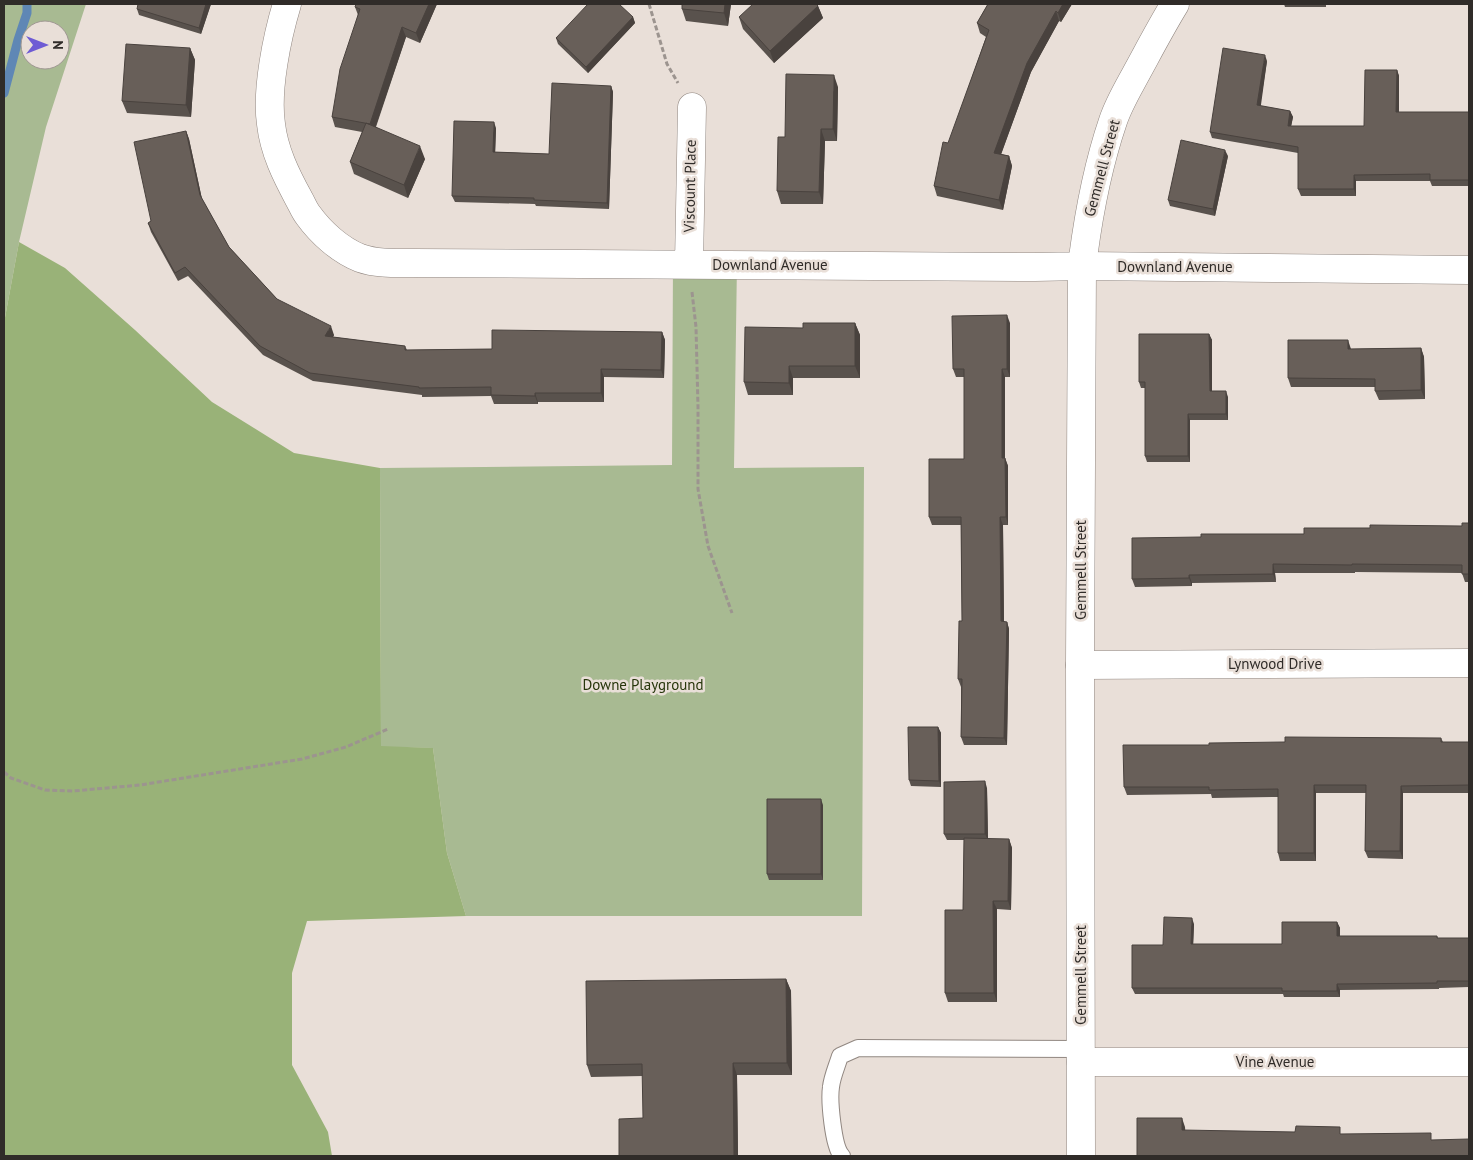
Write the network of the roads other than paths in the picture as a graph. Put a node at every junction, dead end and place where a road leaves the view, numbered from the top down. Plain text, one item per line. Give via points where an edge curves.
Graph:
1 (287, 4) edge
2 (1175, 4) edge
3 (692, 107) road end
4 (689, 264) junction
5 (1082, 266) junction
6 (1469, 270) edge
7 (1469, 663) edge
8 (1080, 666) junction
9 (1081, 1056) junction
10 (1469, 1062) edge
11 (842, 1156) edge
12 (1082, 1156) edge

1 - 4 street, Downland Avenue via 275,56 270,124 280,161 308,215 325,235 347,252 363,259 386,262
2 - 5 street, Gemmell Street via 1113,120 1092,197
3 - 4 street, Viscount Place
4 - 5 street, Downland Avenue
5 - 6 street, Downland Avenue
5 - 8 street, Gemmell Street
7 - 8 street, Lynwood Drive
8 - 9 street, Gemmell Street
9 - 10 street, Vine Avenue
9 - 11 lane via 858,1048 840,1056 830,1087 833,1133
9 - 12 street, Gemmell Street

